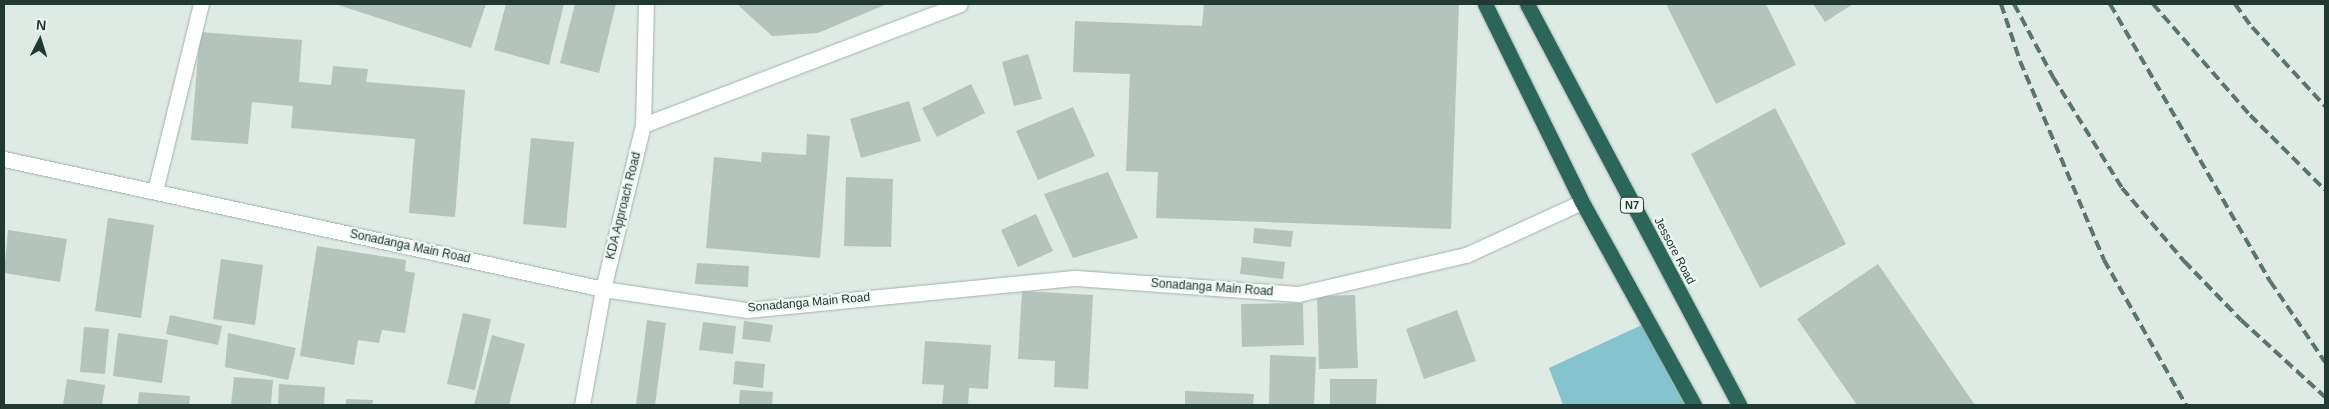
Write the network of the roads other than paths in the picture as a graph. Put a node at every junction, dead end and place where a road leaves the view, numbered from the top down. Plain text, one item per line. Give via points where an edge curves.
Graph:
1 (201, 4) edge
2 (646, 4) edge
3 (960, 4) edge
4 (1485, 4) edge
5 (1527, 4) edge
6 (643, 125) junction
7 (4, 158) edge
8 (155, 191) junction
9 (1582, 202) junction
10 (603, 289) junction
11 (582, 405) edge
12 (1694, 405) edge
13 (1739, 405) edge

1 - 8 street
2 - 6 street, KDA Approach Road
3 - 6 street
4 - 9 highway
5 - 13 highway, Jessore Road / N7
6 - 10 street, KDA Approach Road
7 - 8 street, Sonadanga Main Road
8 - 10 street, Sonadanga Main Road
9 - 10 street, Sonadanga Main Road via 1466,255 1298,294 1076,278 748,310
9 - 12 highway
10 - 11 street, KDA Approach Road

